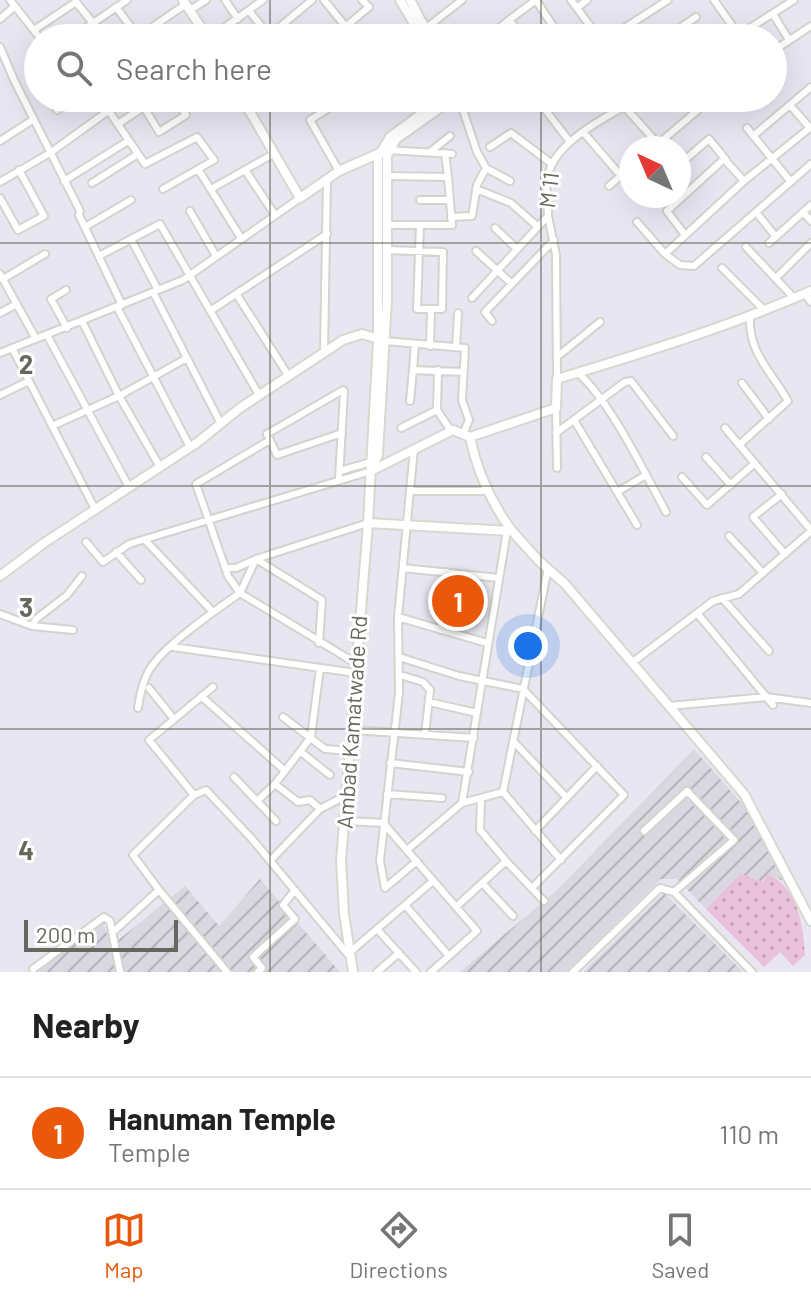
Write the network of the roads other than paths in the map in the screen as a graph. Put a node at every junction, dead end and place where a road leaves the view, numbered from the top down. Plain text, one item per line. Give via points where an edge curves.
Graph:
1 (107, 0) edge
2 (127, 0) edge
3 (206, 0) edge
4 (225, 0) edge
5 (263, 0) edge
6 (312, 0) edge
7 (324, 0) edge
8 (362, 0) edge
9 (400, 0) edge
10 (410, 0) edge
11 (462, 0) edge
12 (536, 0) edge
13 (571, 0) edge
14 (587, 0) edge
15 (668, 0) edge
16 (714, 0) edge
17 (794, 0) edge
18 (785, 2) edge
19 (12, 3) edge
20 (186, 5) edge
21 (115, 8) junction
22 (577, 8) junction
23 (250, 12) junction
24 (773, 14) junction
25 (696, 17) dead end
26 (0, 19) edge
27 (238, 19) junction
28 (509, 20) junction
29 (93, 23) joint
30 (29, 24) edge
31 (42, 24) edge
32 (127, 24) edge
33 (158, 24) edge
34 (199, 24) edge
35 (230, 24) edge
36 (260, 24) edge
37 (285, 24) edge
38 (344, 24) edge
39 (349, 24) edge
40 (417, 24) edge
41 (422, 24) edge
42 (427, 24) edge
43 (504, 24) edge
44 (512, 24) edge
45 (552, 24) edge
46 (589, 24) edge
47 (631, 24) edge
48 (686, 24) edge
49 (730, 24) edge
50 (758, 24) edge
51 (779, 24) edge
52 (811, 26) edge
53 (787, 37) edge
54 (789, 40) joint
55 (0, 49) edge
56 (811, 87) edge
57 (24, 100) edge
58 (790, 105) junction
59 (787, 108) edge
60 (30, 112) edge
61 (108, 112) edge
62 (110, 112) edge
63 (136, 112) edge
64 (147, 112) edge
65 (184, 112) edge
66 (250, 112) edge
67 (321, 112) edge
68 (426, 112) edge
69 (434, 112) edge
70 (461, 112) edge
71 (547, 112) edge
72 (617, 112) edge
73 (629, 112) edge
74 (696, 112) edge
75 (782, 112) edge
76 (34, 119) junction
77 (118, 124) junction
78 (810, 127) edge
79 (747, 128) dead end
80 (0, 130) edge
81 (584, 133) junction
82 (396, 136) junction
83 (450, 136) dead end
84 (649, 136) edge
85 (670, 136) edge
86 (753, 136) junction
87 (2, 139) edge
88 (128, 141) junction
89 (570, 142) junction
90 (490, 147) dead end
91 (384, 151) junction
92 (430, 152) junction
93 (50, 153) junction
94 (138, 154) junction
95 (273, 154) junction
96 (691, 155) edge
97 (772, 159) junction
98 (726, 160) junction
99 (552, 164) junction
100 (811, 164) edge
101 (486, 168) junction
102 (198, 169) junction
103 (19, 170) junction
104 (245, 170) junction
105 (339, 171) junction
106 (619, 174) edge
107 (387, 176) junction
108 (448, 177) junction
109 (619, 178) edge
110 (327, 179) junction
111 (64, 181) junction
112 (510, 181) dead end
113 (744, 181) junction
114 (0, 182) edge
115 (791, 182) junction
116 (92, 183) dead end
117 (609, 186) dead end
118 (163, 189) dead end
119 (211, 189) junction
120 (476, 189) junction
121 (0, 198) edge
122 (300, 198) junction
123 (131, 200) dead end
124 (420, 200) dead end
125 (450, 200) junction
126 (811, 205) edge
127 (190, 211) dead end
128 (756, 212) junction
129 (803, 212) junction
130 (275, 215) junction
131 (548, 216) junction
132 (451, 217) junction
133 (811, 221) edge
134 (637, 222) dead end
135 (387, 225) junction
136 (420, 225) junction
137 (85, 227) junction
138 (538, 227) junction
139 (495, 228) dead end
140 (327, 234) junction
141 (685, 235) junction
142 (776, 237) junction
143 (241, 238) junction
144 (131, 239) junction
145 (554, 240) junction
146 (769, 243) dead end
147 (811, 243) edge
148 (746, 247) dead end
149 (517, 249) junction
150 (387, 250) junction
151 (419, 251) junction
152 (476, 251) dead end
153 (45, 254) dead end
154 (665, 254) junction
155 (99, 256) junction
156 (216, 256) junction
157 (722, 268) dead end
158 (497, 271) junction
159 (190, 275) junction
160 (1, 276) edge
161 (776, 278) junction
162 (512, 284) junction
163 (66, 290) dead end
164 (156, 291) junction
165 (237, 295) junction
166 (809, 296) edge
167 (472, 298) dead end
168 (794, 298) junction
169 (17, 304) junction
170 (119, 306) junction
171 (431, 309) junction
172 (764, 310) junction
173 (210, 311) junction
174 (0, 313) edge
175 (458, 313) dead end
176 (750, 316) junction
177 (82, 321) junction
178 (492, 321) dead end
179 (600, 322) dead end
180 (67, 328) junction
181 (47, 335) junction
182 (36, 339) junction
183 (382, 340) junction
184 (415, 344) junction
185 (430, 346) junction
186 (456, 347) junction
187 (12, 348) junction
188 (324, 352) junction
189 (0, 353) edge
190 (558, 356) junction
191 (187, 358) junction
192 (413, 370) junction
193 (438, 370) junction
194 (463, 372) junction
195 (578, 373) junction
196 (288, 375) junction
197 (153, 376) junction
198 (557, 379) junction
199 (29, 381) junction
200 (742, 383) dead end
201 (0, 395) edge
202 (259, 395) junction
203 (119, 396) junction
204 (600, 400) junction
205 (410, 401) dead end
206 (556, 408) junction
207 (85, 410) junction
208 (437, 410) junction
209 (769, 419) junction
210 (574, 420) junction
211 (221, 424) junction
212 (52, 426) junction
213 (401, 428) dead end
214 (725, 428) dead end
215 (451, 431) junction
216 (342, 433) junction
217 (556, 433) junction
218 (466, 436) junction
219 (673, 436) dead end
220 (270, 440) dead end
221 (739, 445) junction
222 (190, 447) junction
223 (414, 449) junction
224 (706, 457) dead end
225 (755, 463) junction
226 (371, 466) junction
227 (160, 467) junction
228 (557, 468) dead end
229 (340, 471) junction
230 (646, 475) junction
231 (682, 477) dead end
232 (339, 479) junction
233 (731, 485) junction
234 (129, 487) junction
235 (410, 491) junction
236 (488, 491) junction
237 (617, 492) junction
238 (782, 494) junction
239 (95, 509) junction
240 (666, 512) dead end
241 (208, 519) junction
242 (368, 523) junction
243 (637, 525) dead end
244 (407, 526) junction
245 (811, 530) edge
246 (510, 531) junction
247 (729, 536) dead end
248 (145, 540) junction
249 (86, 542) dead end
250 (116, 552) junction
251 (785, 554) junction
252 (256, 559) junction
253 (225, 568) junction
254 (403, 568) junction
255 (548, 568) junction
256 (446, 572) junction
257 (763, 573) junction
258 (0, 576) edge
259 (82, 576) dead end
260 (499, 578) junction
261 (141, 580) dead end
262 (240, 593) junction
263 (722, 598) junction
264 (213, 612) junction
265 (697, 613) junction
266 (0, 614) edge
267 (398, 617) junction
268 (32, 626) junction
269 (73, 630) dead end
270 (441, 630) junction
271 (319, 643) junction
272 (487, 643) junction
273 (173, 647) junction
274 (769, 651) dead end
275 (399, 657) junction
276 (633, 662) junction
277 (320, 668) junction
278 (356, 668) junction
279 (400, 675) junction
280 (481, 681) junction
281 (213, 687) dead end
282 (149, 688) dead end
283 (523, 689) junction
284 (201, 696) junction
285 (766, 697) junction
286 (811, 697) edge
287 (429, 702) junction
288 (808, 703) edge
289 (773, 705) dead end
290 (669, 706) junction
291 (138, 708) dead end
292 (477, 713) junction
293 (283, 717) dead end
294 (173, 718) junction
295 (352, 730) junction
296 (395, 733) junction
297 (425, 735) junction
298 (311, 737) junction
299 (474, 738) junction
300 (513, 741) junction
301 (351, 751) junction
302 (301, 752) junction
303 (390, 763) junction
304 (597, 766) junction
305 (285, 771) junction
306 (469, 772) junction
307 (330, 775) dead end
308 (234, 777) dead end
309 (275, 784) junction
310 (503, 792) junction
311 (387, 794) junction
312 (194, 795) junction
313 (347, 795) junction
314 (442, 798) dead end
315 (567, 798) junction
316 (481, 799) junction
317 (257, 801) junction
318 (462, 803) junction
319 (320, 809) junction
320 (276, 821) dead end
321 (345, 821) junction
322 (385, 824) junction
323 (535, 831) junction
324 (644, 831) dead end
325 (407, 850) junction
326 (561, 860) junction
327 (270, 861) junction
328 (417, 861) junction
329 (506, 861) junction
330 (433, 881) junction
331 (482, 883) junction
332 (532, 888) junction
333 (159, 890) junction
334 (295, 890) junction
335 (674, 892) junction
336 (544, 901) dead end
337 (405, 905) junction
338 (456, 907) junction
339 (513, 916) dead end
340 (811, 919) edge
341 (377, 929) junction
342 (113, 932) junction
343 (399, 953) junction
344 (350, 956) junction
345 (449, 956) junction
346 (33, 969) dead end
347 (120, 972) edge
348 (227, 972) edge
349 (258, 972) edge
350 (353, 972) edge
351 (377, 972) edge
352 (416, 972) edge
353 (431, 972) edge
354 (573, 972) edge
355 (752, 972) edge

1 - 21 street
2 - 21 street
3 - 20 street
4 - 27 street
5 - 23 street
6 - 37 street
7 - 38 street
8 - 39 street via 369,7
9 - 40 street
10 - 41 street
11 - 42 street
12 - 28 street
12 - 45 street
13 - 22 street
14 - 22 street
15 - 47 street
16 - 49 street
17 - 18 street
18 - 24 street
19 - 26 street
19 - 30 street
20 - 33 street
20 - 34 street
21 - 29 street
21 - 32 street
22 - 46 street
23 - 27 street
23 - 36 street
24 - 50 street
24 - 51 street
25 - 48 street
27 - 35 street
28 - 43 street
28 - 44 street
29 - 31 street via 72,2
52 - 54 street
53 - 54 street
55 - 57 street
56 - 58 street
58 - 59 street
58 - 78 street
60 - 76 street
61 - 93 street
62 - 77 street
63 - 77 street
64 - 65 street via 159,132
66 - 95 street
67 - 105 street via 311,122
68 - 82 street
69 - 82 street
70 - 101 street
71 - 89 street
72 - 81 street, M 11
73 - 84 street
74 - 85 street
75 - 86 street
76 - 87 street
76 - 93 street
77 - 88 street
78 - 97 street
79 - 86 street
80 - 87 street
81 - 89 street, M 11
81 - 106 street
82 - 91 street
83 - 92 street
86 - 97 street
88 - 94 street
88 - 111 street
89 - 99 street, M 11
90 - 99 street via 511,133
91 - 92 street
91 - 105 street
91 - 107 street, Ambad Kamatwade Rd
91 - 183 street, Ambad Kamatwade Rd
92 - 108 street via 448,154
93 - 103 street
93 - 111 street
94 - 102 street via 145,164 197,137 214,160
94 - 116 street
95 - 104 street
95 - 122 street
96 - 98 street via 709,139
97 - 113 street
97 - 115 street
98 - 113 street
98 - 141 street via 667,211
99 - 131 street, M 11
100 - 115 street
101 - 112 street
101 - 120 street
102 - 118 street
102 - 119 street
103 - 114 street
103 - 121 street via 44,216 18,230
104 - 119 street
104 - 130 street
105 - 110 street
107 - 108 street
107 - 135 street, Ambad Kamatwade Rd
108 - 125 street
109 - 117 street
110 - 122 street
110 - 140 street
111 - 137 street
113 - 141 street
115 - 128 street
119 - 143 street
120 - 132 street via 472,216
120 - 138 street via 511,203
122 - 130 street
123 - 137 street
124 - 125 street
125 - 132 street
126 - 129 street
127 - 156 street
128 - 142 street
128 - 154 street via 694,266 680,265
129 - 133 street
129 - 142 street
130 - 143 street
131 - 138 street, M 11
131 - 145 street
132 - 136 street via 452,225
134 - 154 street
135 - 136 street
135 - 150 street, Ambad Kamatwade Rd
136 - 151 street
137 - 155 street
138 - 149 street, M 11
139 - 149 street
140 - 165 street
140 - 188 street
141 - 154 street
142 - 146 street
143 - 156 street
144 - 155 street
144 - 159 street via 160,224
144 - 164 street
145 - 162 street
145 - 190 street
147 - 161 street
148 - 161 street
149 - 158 street, M 11
150 - 151 street
150 - 183 street, Ambad Kamatwade Rd
151 - 171 street via 417,309
151 - 171 street via 443,252 442,309
152 - 158 street
153 - 160 street
155 - 170 street
156 - 159 street
157 - 172 street
158 - 162 street
158 - 167 street, M 11
159 - 164 street
159 - 173 street
160 - 169 street
161 - 168 street
162 - 178 street via 485,313
163 - 180 street via 51,299
164 - 170 street
164 - 191 street
165 - 173 street
165 - 196 street
166 - 168 street
168 - 172 street
169 - 174 street
169 - 182 street
170 - 177 street
170 - 197 street
171 - 185 street
172 - 176 street
173 - 202 street
175 - 186 street
176 - 195 street
176 - 209 street via 754,350 788,401
177 - 180 street
177 - 203 street
179 - 190 street
180 - 181 street
181 - 182 street
181 - 207 street
182 - 187 street
183 - 184 street
183 - 188 street via 362,334
183 - 226 street, Ambad Kamatwade Rd via 378,455
184 - 185 street
184 - 192 street
185 - 186 street
186 - 194 street via 465,348
187 - 189 street
187 - 199 street
188 - 196 street
190 - 198 street
191 - 197 street
191 - 211 street
192 - 193 street
192 - 205 street
193 - 194 street
193 - 208 street
194 - 218 street
195 - 198 street
195 - 204 street
196 - 202 street
197 - 203 street
197 - 222 street
198 - 206 street
199 - 201 street
199 - 212 street
200 - 209 street
202 - 211 street
203 - 207 street
203 - 227 street
204 - 210 street
204 - 219 street via 632,381
204 - 230 street
206 - 217 street
206 - 218 street
207 - 212 street
207 - 234 street
208 - 213 street
208 - 215 street
209 - 221 street
210 - 217 street
210 - 237 street
211 - 222 street
212 - 239 street
214 - 221 street
215 - 218 street
215 - 223 street
216 - 216 street via 343,390 267,435 277,455
216 - 229 street
217 - 228 street
218 - 236 street
220 - 241 street via 196,484
221 - 225 street
222 - 227 street
223 - 226 street
223 - 235 street
224 - 233 street
225 - 233 street
225 - 238 street
226 - 229 street
226 - 232 street
226 - 242 street, Ambad Kamatwade Rd
227 - 234 street
229 - 232 street
230 - 237 street
230 - 240 street
231 - 233 street via 707,505
232 - 241 street
234 - 239 street
235 - 236 street
235 - 244 street
236 - 246 street
237 - 243 street
238 - 245 street
238 - 251 street via 753,517
239 - 258 street
241 - 248 street
241 - 253 street
242 - 244 street
242 - 252 street
242 - 278 street, Ambad Kamatwade Rd
244 - 246 street
244 - 254 street
245 - 251 street
246 - 255 street
246 - 260 street
247 - 257 street
248 - 250 street
248 - 264 street
249 - 250 street via 102,562
250 - 261 street
251 - 257 street
252 - 253 street
252 - 262 street
252 - 271 street via 322,600
253 - 262 street
254 - 256 street
254 - 267 street
255 - 276 street
255 - 283 street
256 - 260 street
256 - 270 street
257 - 263 street via 735,597
259 - 268 street
260 - 272 street
262 - 264 street
262 - 271 street
263 - 265 street
263 - 274 street
264 - 273 street
265 - 276 street
265 - 285 street
266 - 268 street
267 - 270 street
267 - 275 street
268 - 269 street
270 - 272 street
271 - 278 street
272 - 280 street
273 - 277 street
273 - 291 street via 151,667
275 - 279 street
275 - 280 street
276 - 290 street
277 - 278 street
277 - 298 street
278 - 295 street, Ambad Kamatwade Rd
279 - 287 street via 426,685
279 - 296 street
280 - 283 street
280 - 292 street
281 - 284 street
282 - 294 street
283 - 300 street
283 - 304 street
284 - 294 street
284 - 305 street
285 - 288 street
285 - 289 street
285 - 290 street
286 - 288 street
287 - 292 street
287 - 297 street
290 - 340 street via 748,801
292 - 299 street
293 - 298 street
294 - 312 street via 149,740
295 - 296 street
295 - 301 street, Ambad Kamatwade Rd
296 - 297 street
296 - 303 street
297 - 299 street
298 - 301 street via 325,749
298 - 302 street
299 - 306 street
300 - 310 street
300 - 315 street
301 - 313 street, Ambad Kamatwade Rd
302 - 305 street
302 - 307 street
303 - 306 street
303 - 311 street
304 - 315 street
304 - 326 street via 624,795
305 - 309 street
306 - 318 street
308 - 317 street
309 - 317 street
309 - 319 street via 298,802 310,800
310 - 316 street
310 - 323 street
311 - 314 street
311 - 322 street
312 - 327 street via 206,790
312 - 333 street via 133,855
313 - 319 street
313 - 321 street, Ambad Kamatwade Rd
315 - 323 street
316 - 318 street
316 - 329 street via 480,830
317 - 320 street
318 - 325 street
319 - 327 street
321 - 322 street
321 - 344 street, Ambad Kamatwade Rd via 341,861
322 - 325 street
322 - 328 street via 380,861 385,888
323 - 326 street
324 - 335 street via 687,791 734,840
325 - 328 street
326 - 332 street
327 - 334 street
328 - 330 street
329 - 331 street
329 - 332 street
330 - 337 street
330 - 338 street
331 - 338 street
331 - 339 street
332 - 336 street
333 - 342 street
333 - 348 street
334 - 344 street
334 - 349 street via 283,905 295,919 253,957 262,968
335 - 354 street via 660,888
335 - 355 street
337 - 341 street
337 - 345 street
338 - 345 street via 477,931
341 - 343 street
341 - 344 street
342 - 346 street via 108,918 100,919
342 - 347 street
343 - 351 street
343 - 352 street
344 - 350 street, Ambad Kamatwade Rd
345 - 353 street

